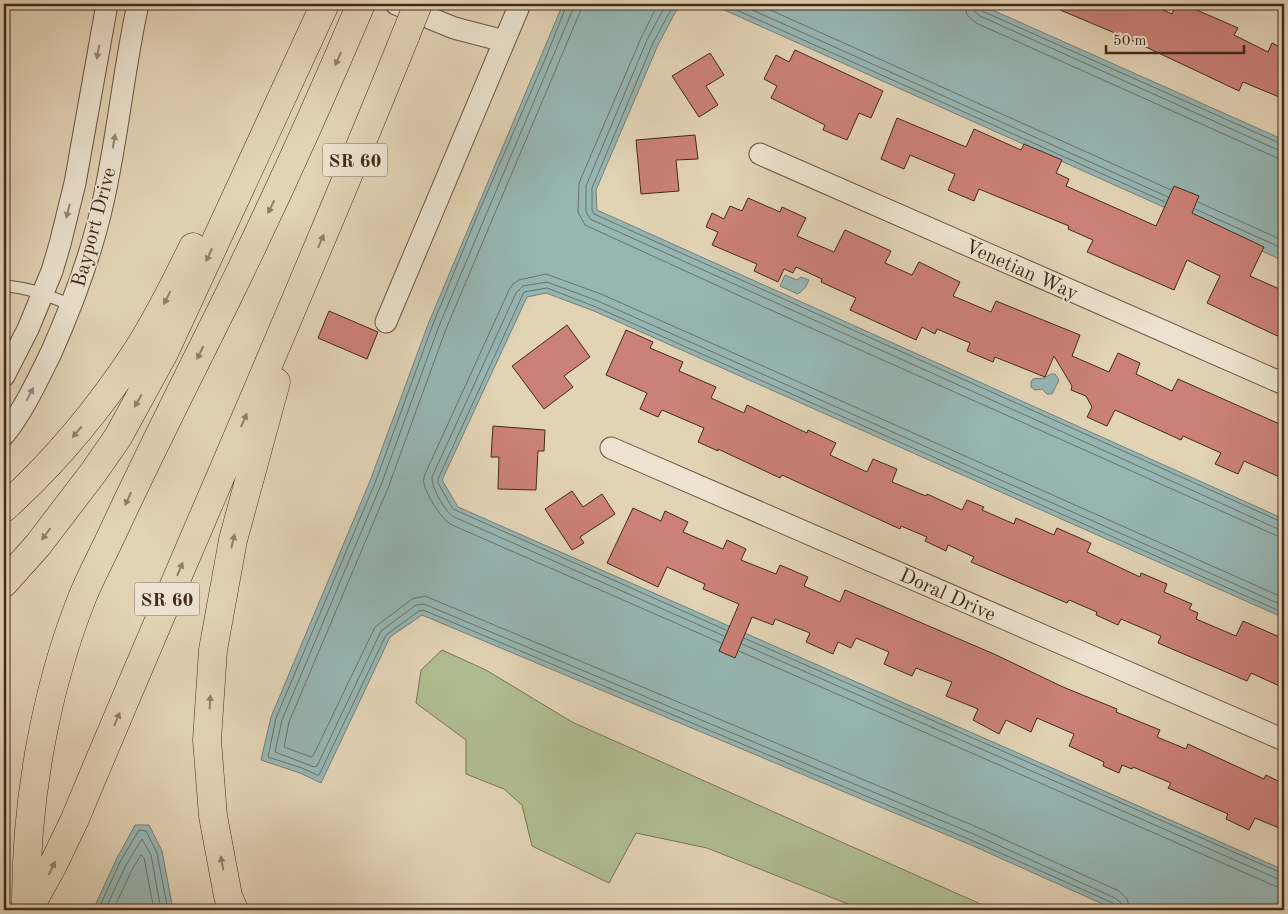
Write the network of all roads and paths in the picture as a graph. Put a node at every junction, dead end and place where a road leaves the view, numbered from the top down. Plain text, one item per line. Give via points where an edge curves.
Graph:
1 (107, 4) edge
2 (138, 4) edge
3 (315, 4) edge
4 (325, 4) edge
5 (396, 4) edge
6 (418, 4) edge
7 (432, 4) edge
8 (520, 4) edge
9 (359, 9) edge
10 (504, 40) junction
11 (760, 154) dead end
12 (4, 286) edge
13 (302, 286) junction
14 (43, 293) junction
15 (71, 305) junction
16 (386, 322) dead end
17 (4, 376) edge
18 (1284, 384) edge
19 (4, 435) edge
20 (611, 448) dead end
21 (4, 508) edge
22 (4, 583) edge
23 (1284, 740) edge
24 (27, 910) edge
25 (234, 910) edge

1 -> 14 street, Bayport Drive via 75,183 60,244
15 -> 2 street, Bayport Drive via 90,251 107,184
3 -> 21 highway via 165,303 137,350 109,391 55,457
4 -> 22 highway via 165,351 139,399 93,473 38,545
5 - 10 street via 454,28
13 -> 6 highway, SR 60, bridge
7 - 10 street
8 - 10 street
9 -> 24 highway via 288,170 82,598 59,666 43,735 32,800
10 - 16 street
11 - 18 street, Venetian Way
12 - 14 lane
24 -> 13 highway, SR 60 via 52,868 74,819
25 -> 13 highway via 228,896 213,816 207,740 213,650 233,540
14 - 15 lane
14 - 17 street, Bayport Drive
19 -> 15 street, Bayport Drive via 30,394
20 - 23 street, Doral Drive

